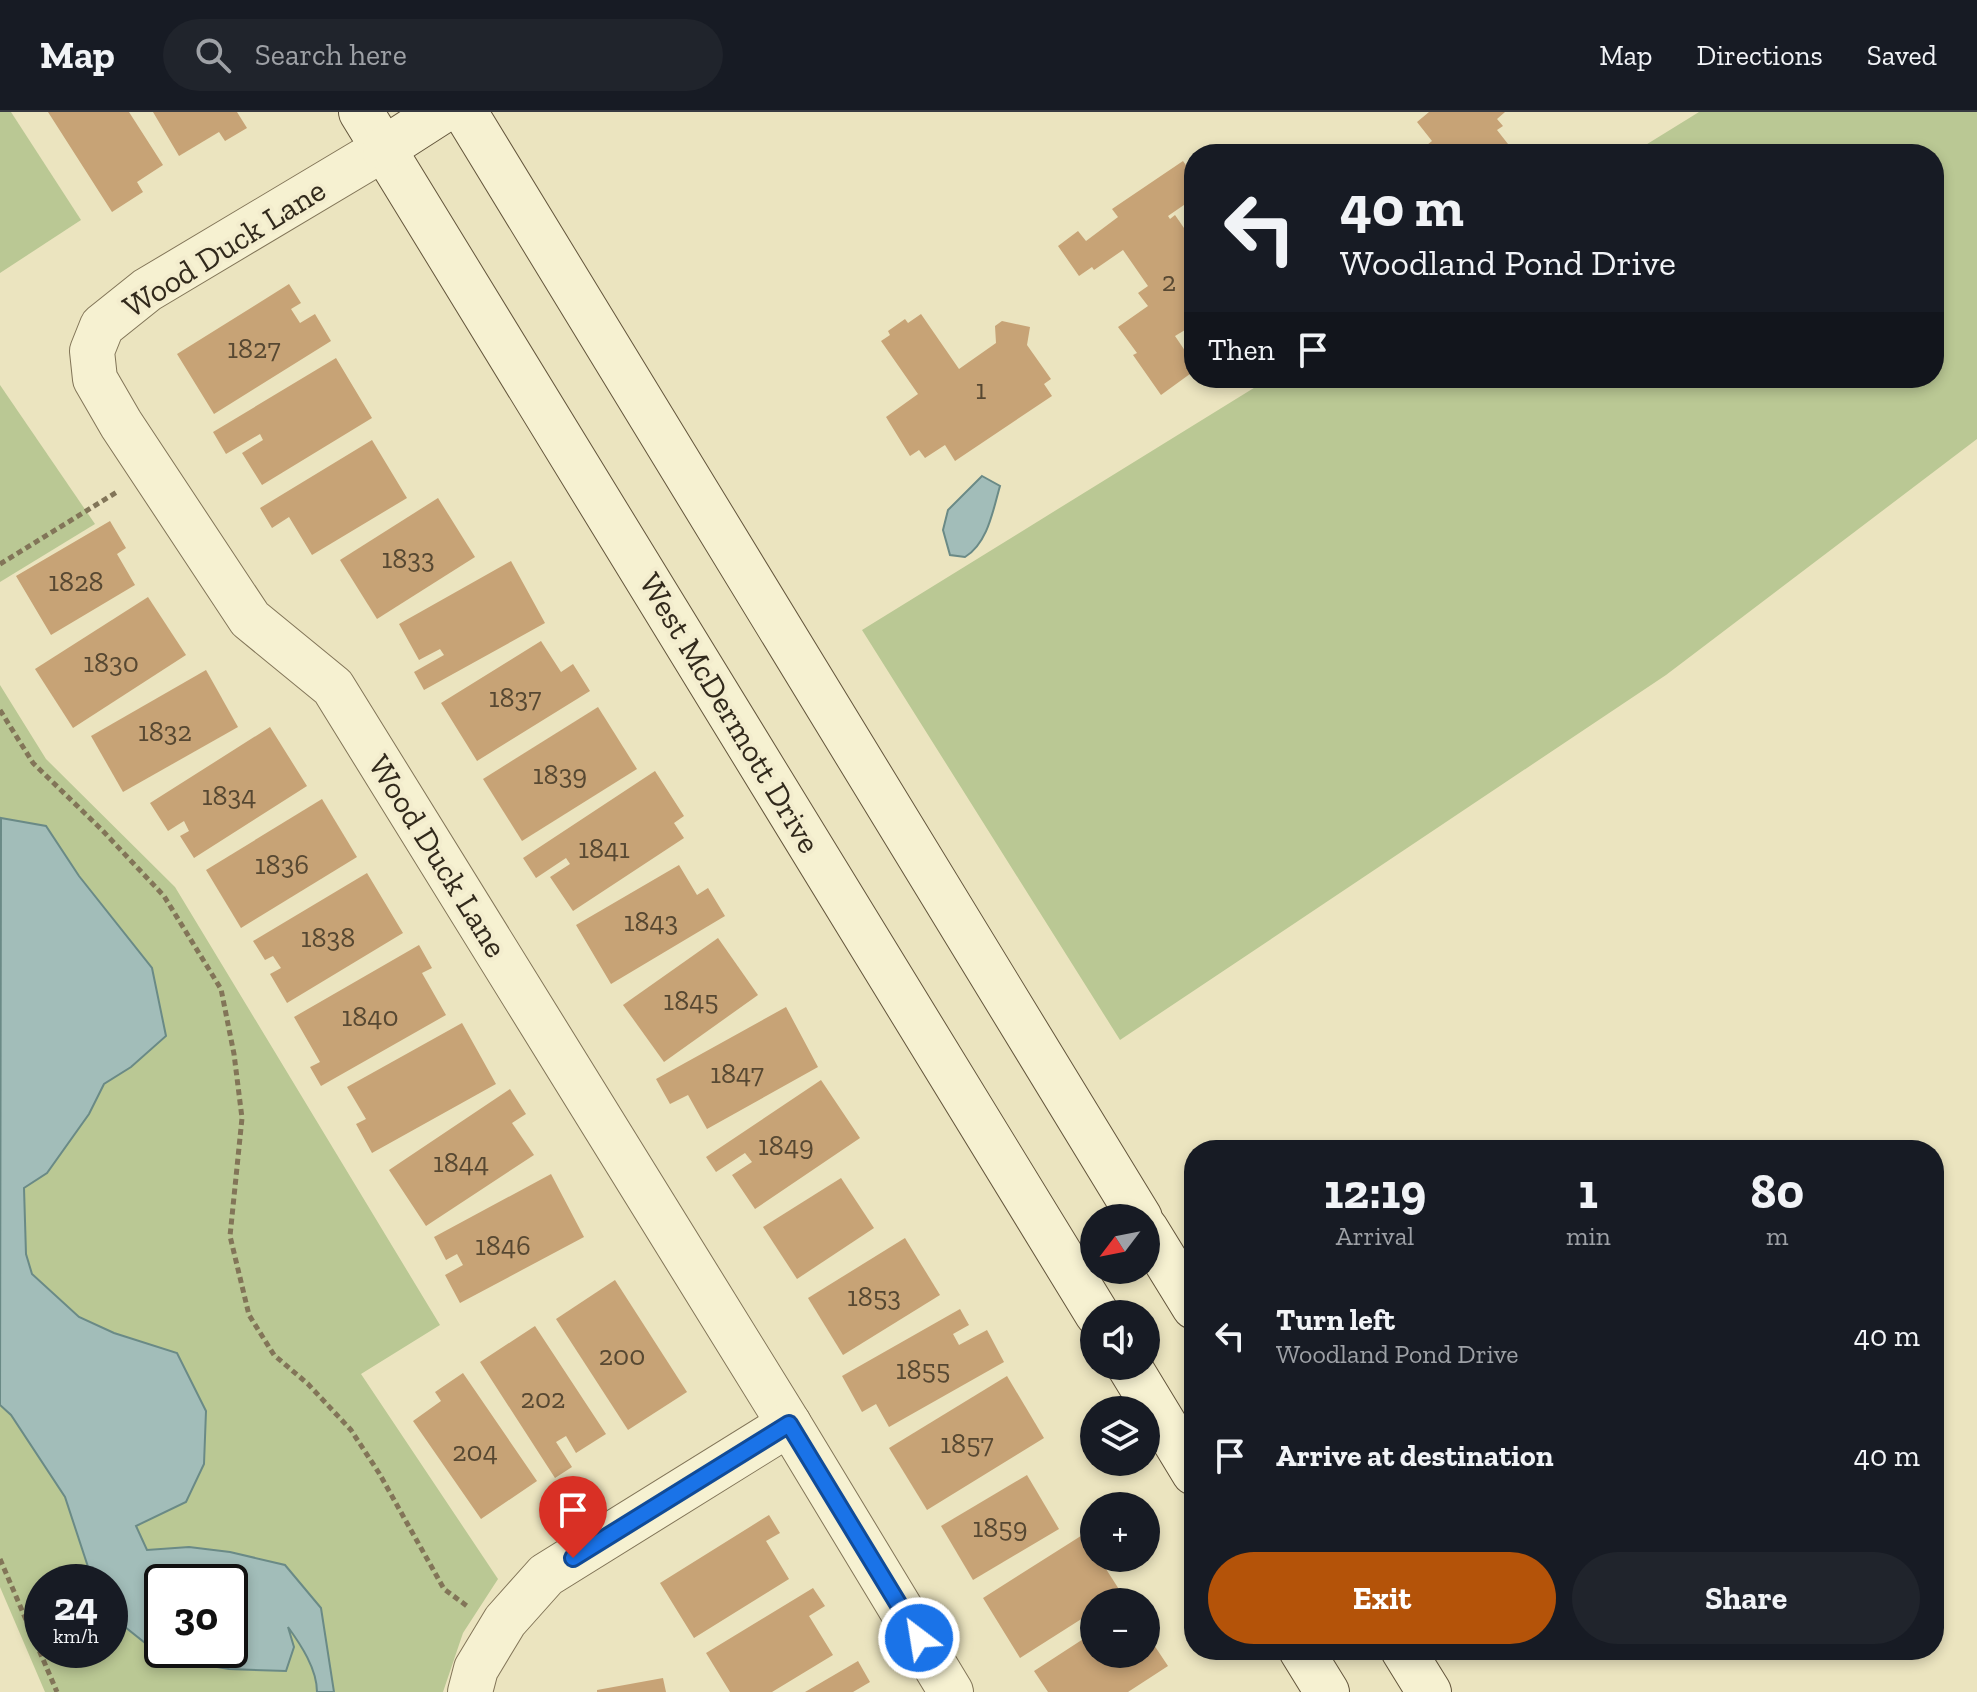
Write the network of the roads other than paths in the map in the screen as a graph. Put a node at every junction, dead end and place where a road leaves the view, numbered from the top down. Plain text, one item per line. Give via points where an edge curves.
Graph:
1 (361, 112) edge
2 (441, 112) edge
3 (465, 112) edge
4 (385, 148) junction
5 (1131, 1204) edge
6 (1160, 1252) edge
7 (1184, 1291) edge
8 (1088, 1300) edge
9 (1138, 1380) edge
10 (789, 1424) junction
11 (1184, 1457) edge
12 (1307, 1660) edge
13 (1409, 1660) edge
14 (470, 1692) edge
15 (951, 1692) edge
16 (1327, 1692) edge
17 (1429, 1692) edge

1 - 4 main road, West McDermott Drive
2 - 4 main road, Wood Duck Lane
3 - 5 main road
4 - 8 main road, West McDermott Drive
4 - 10 main road, Wood Duck Lane via 147,290 102,326 92,351 95,379 250,619 333,687
6 - 7 main road
9 - 11 main road
10 - 14 main road via 546,1575 505,1621 476,1669
10 - 15 main road, Wood Duck Lane
12 - 16 main road
13 - 17 main road

